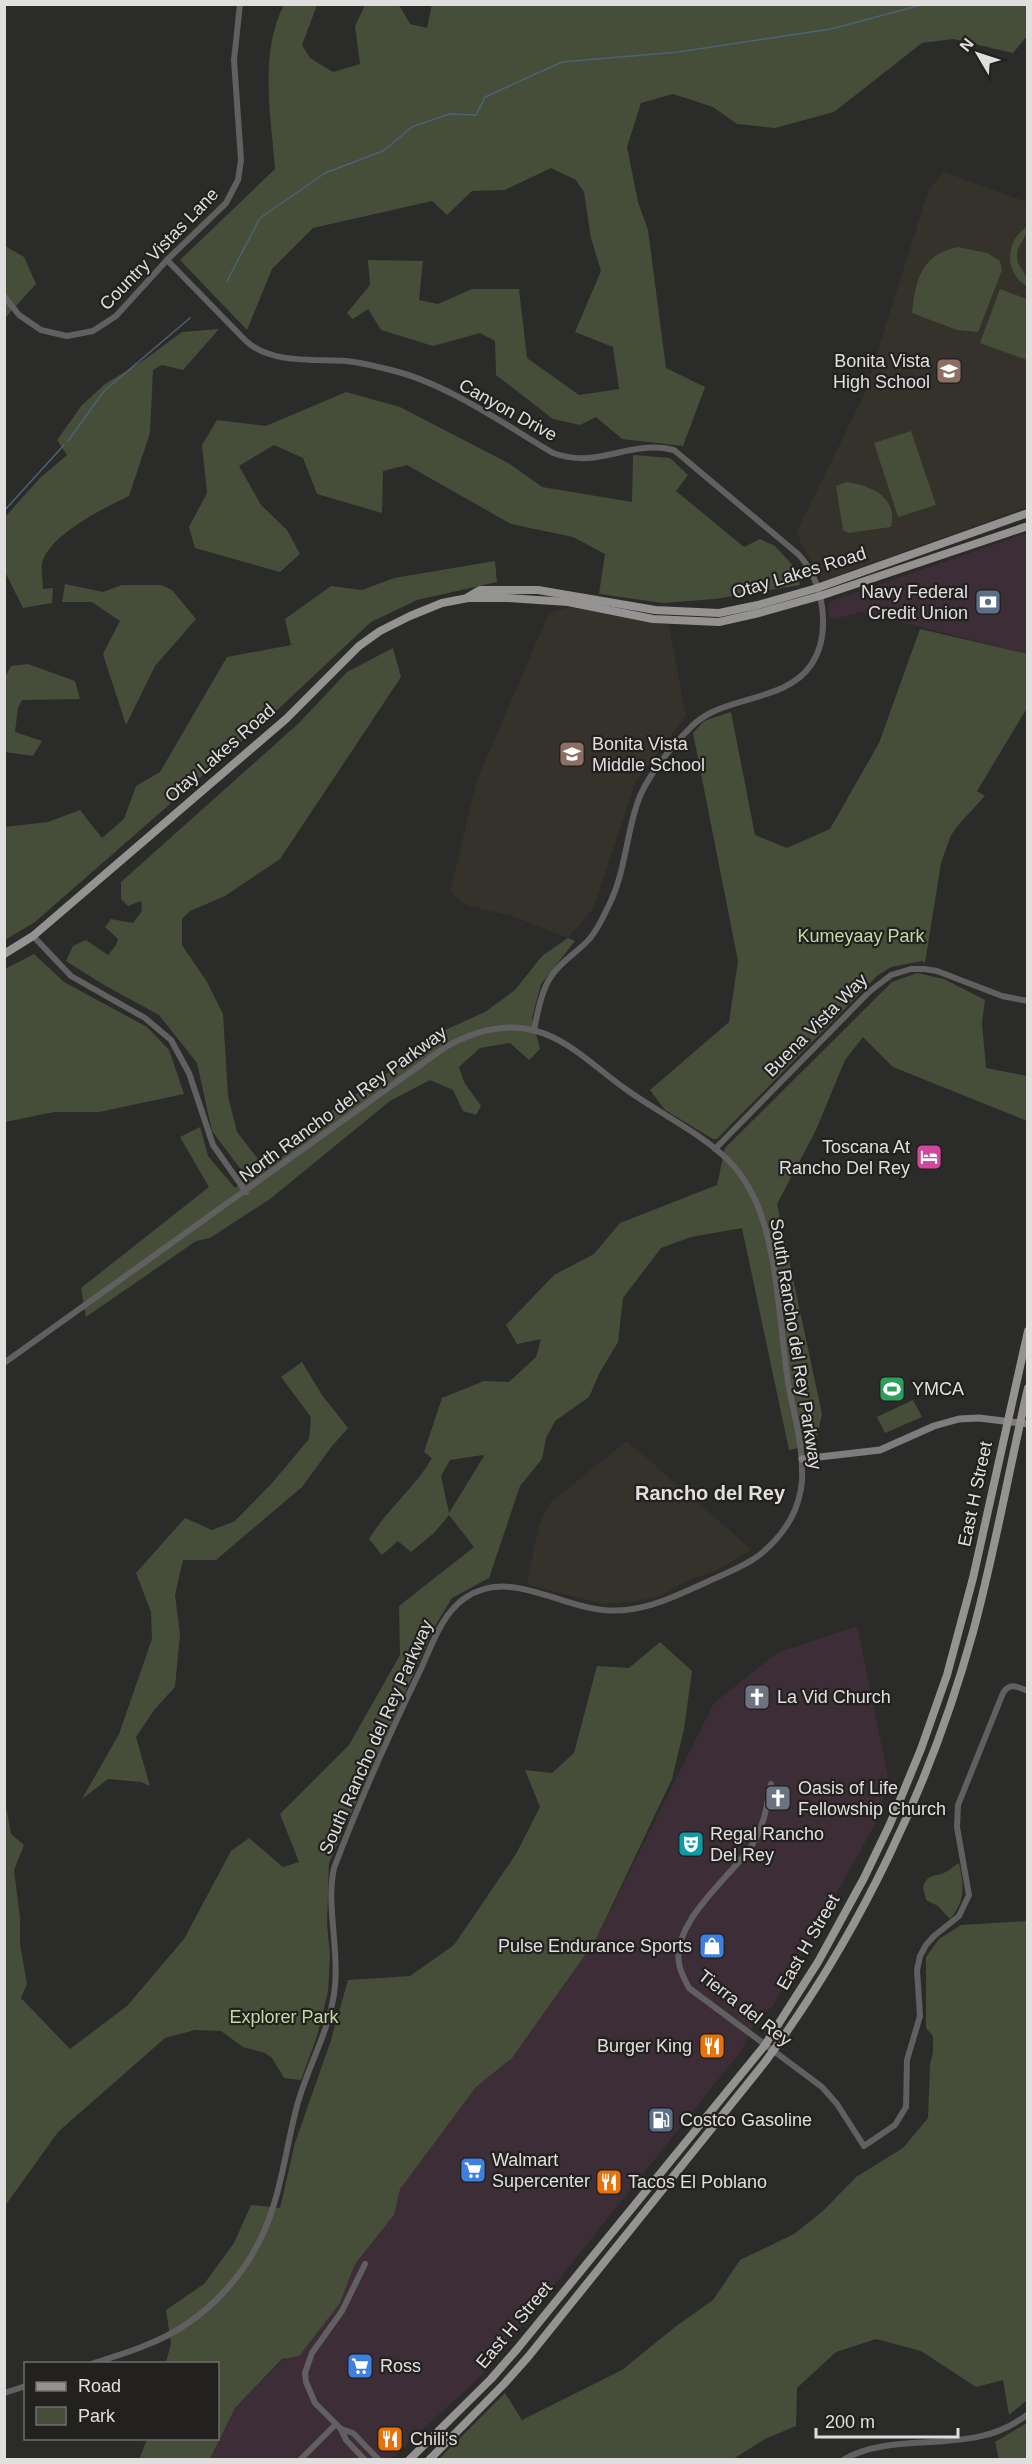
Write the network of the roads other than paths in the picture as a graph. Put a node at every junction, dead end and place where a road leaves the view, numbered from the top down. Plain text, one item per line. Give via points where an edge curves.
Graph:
1 (240, 4) edge
2 (167, 260) junction
3 (4, 296) edge
4 (1028, 513) edge
5 (1028, 526) edge
6 (818, 592) junction
7 (33, 936) junction
8 (4, 954) edge
9 (1028, 1001) edge
10 (534, 1030) junction
11 (715, 1149) junction
12 (246, 1192) junction
13 (1028, 1331) edge
14 (4, 1363) edge
15 (1028, 1389) edge
16 (1007, 1422) junction
17 (1024, 1427) edge
18 (802, 1459) junction
19 (1028, 1690) edge
20 (771, 1784) dead end
21 (765, 2045) junction
22 (773, 2050) junction
23 (607, 2238) junction
24 (365, 2264) dead end
25 (600, 2268) junction
26 (98, 2362) edge
27 (24, 2387) edge
28 (4, 2393) edge
29 (1028, 2414) edge
30 (339, 2427) junction
31 (300, 2460) edge
32 (365, 2460) edge
33 (379, 2460) edge
34 (409, 2460) edge
35 (429, 2460) edge
36 (843, 2460) edge

1 - 2 street, Country Vistas Lane via 234,60 241,157 238,180 222,208
2 - 3 street, Country Vistas Lane via 116,316 84,334 60,335 41,330 19,315
2 - 6 street, Canyon Drive via 246,341 261,351 396,371 443,390 568,458 593,459 659,446 679,453 798,554
4 - 6 main road, Otay Lakes Road
5 - 6 main road, Otay Lakes Road
6 - 7 main road, Otay Lakes Road via 719,613 655,610 538,590 480,590 468,598 410,616 359,646 286,719
6 - 10 street via 822,631 811,665 783,687 712,711 691,727 642,789 611,902 591,937 552,975
7 - 8 main road, Otay Lakes Road
7 - 12 street via 71,976 145,1018 171,1040 189,1073 213,1145
9 - 11 street, Buena Vista Way via 1002,996 938,971 911,969 891,975 869,992
10 - 11 street, North Rancho del Rey Parkway via 561,1041
10 - 12 street, North Rancho del Rey Parkway via 503,1028 459,1039
11 - 18 street, South Rancho del Rey Parkway via 748,1186 763,1219
12 - 14 street, North Rancho del Rey Parkway
13 - 16 main road, East H Street
15 - 17 main road, East H Street
16 - 17 main road
16 - 18 main road via 959,1419 880,1450
16 - 21 main road, East H Street via 962,1621 921,1749 859,1887 818,1962
17 - 22 main road, East H Street via 972,1633 934,1750 903,1825 852,1926
18 - 26 street, South Rancho del Rey Parkway via 803,1475 794,1511 764,1552 669,1599 635,1609 602,1610 520,1587 498,1586 469,1595 450,1612 384,1748 334,1868 331,1882 337,1968 330,2019 297,2104 266,2229 235,2279 196,2317 144,2346
19 - 22 street, Tierra del Rey via 1016,1686 1003,1692 958,1805 957,1827 969,1895 959,1916 934,1936 920,1956 920,2016 907,2060 906,2107 899,2121 864,2146 822,2087
20 - 21 street, Tierra del Rey via 766,1813 753,1843 697,1911 678,1952 681,1973 689,1988
21 - 22 street, Tierra del Rey
21 - 23 main road, East H Street
22 - 25 main road, East H Street
23 - 25 main road via 610,2245
23 - 34 main road, East H Street via 491,2379
24 - 30 street via 342,2311 312,2353 305,2373 310,2395
25 - 35 main road, East H Street via 504,2384
27 - 28 street
29 - 36 street via 986,2437 875,2448
30 - 31 street
30 - 32 street
30 - 33 street via 353,2433

